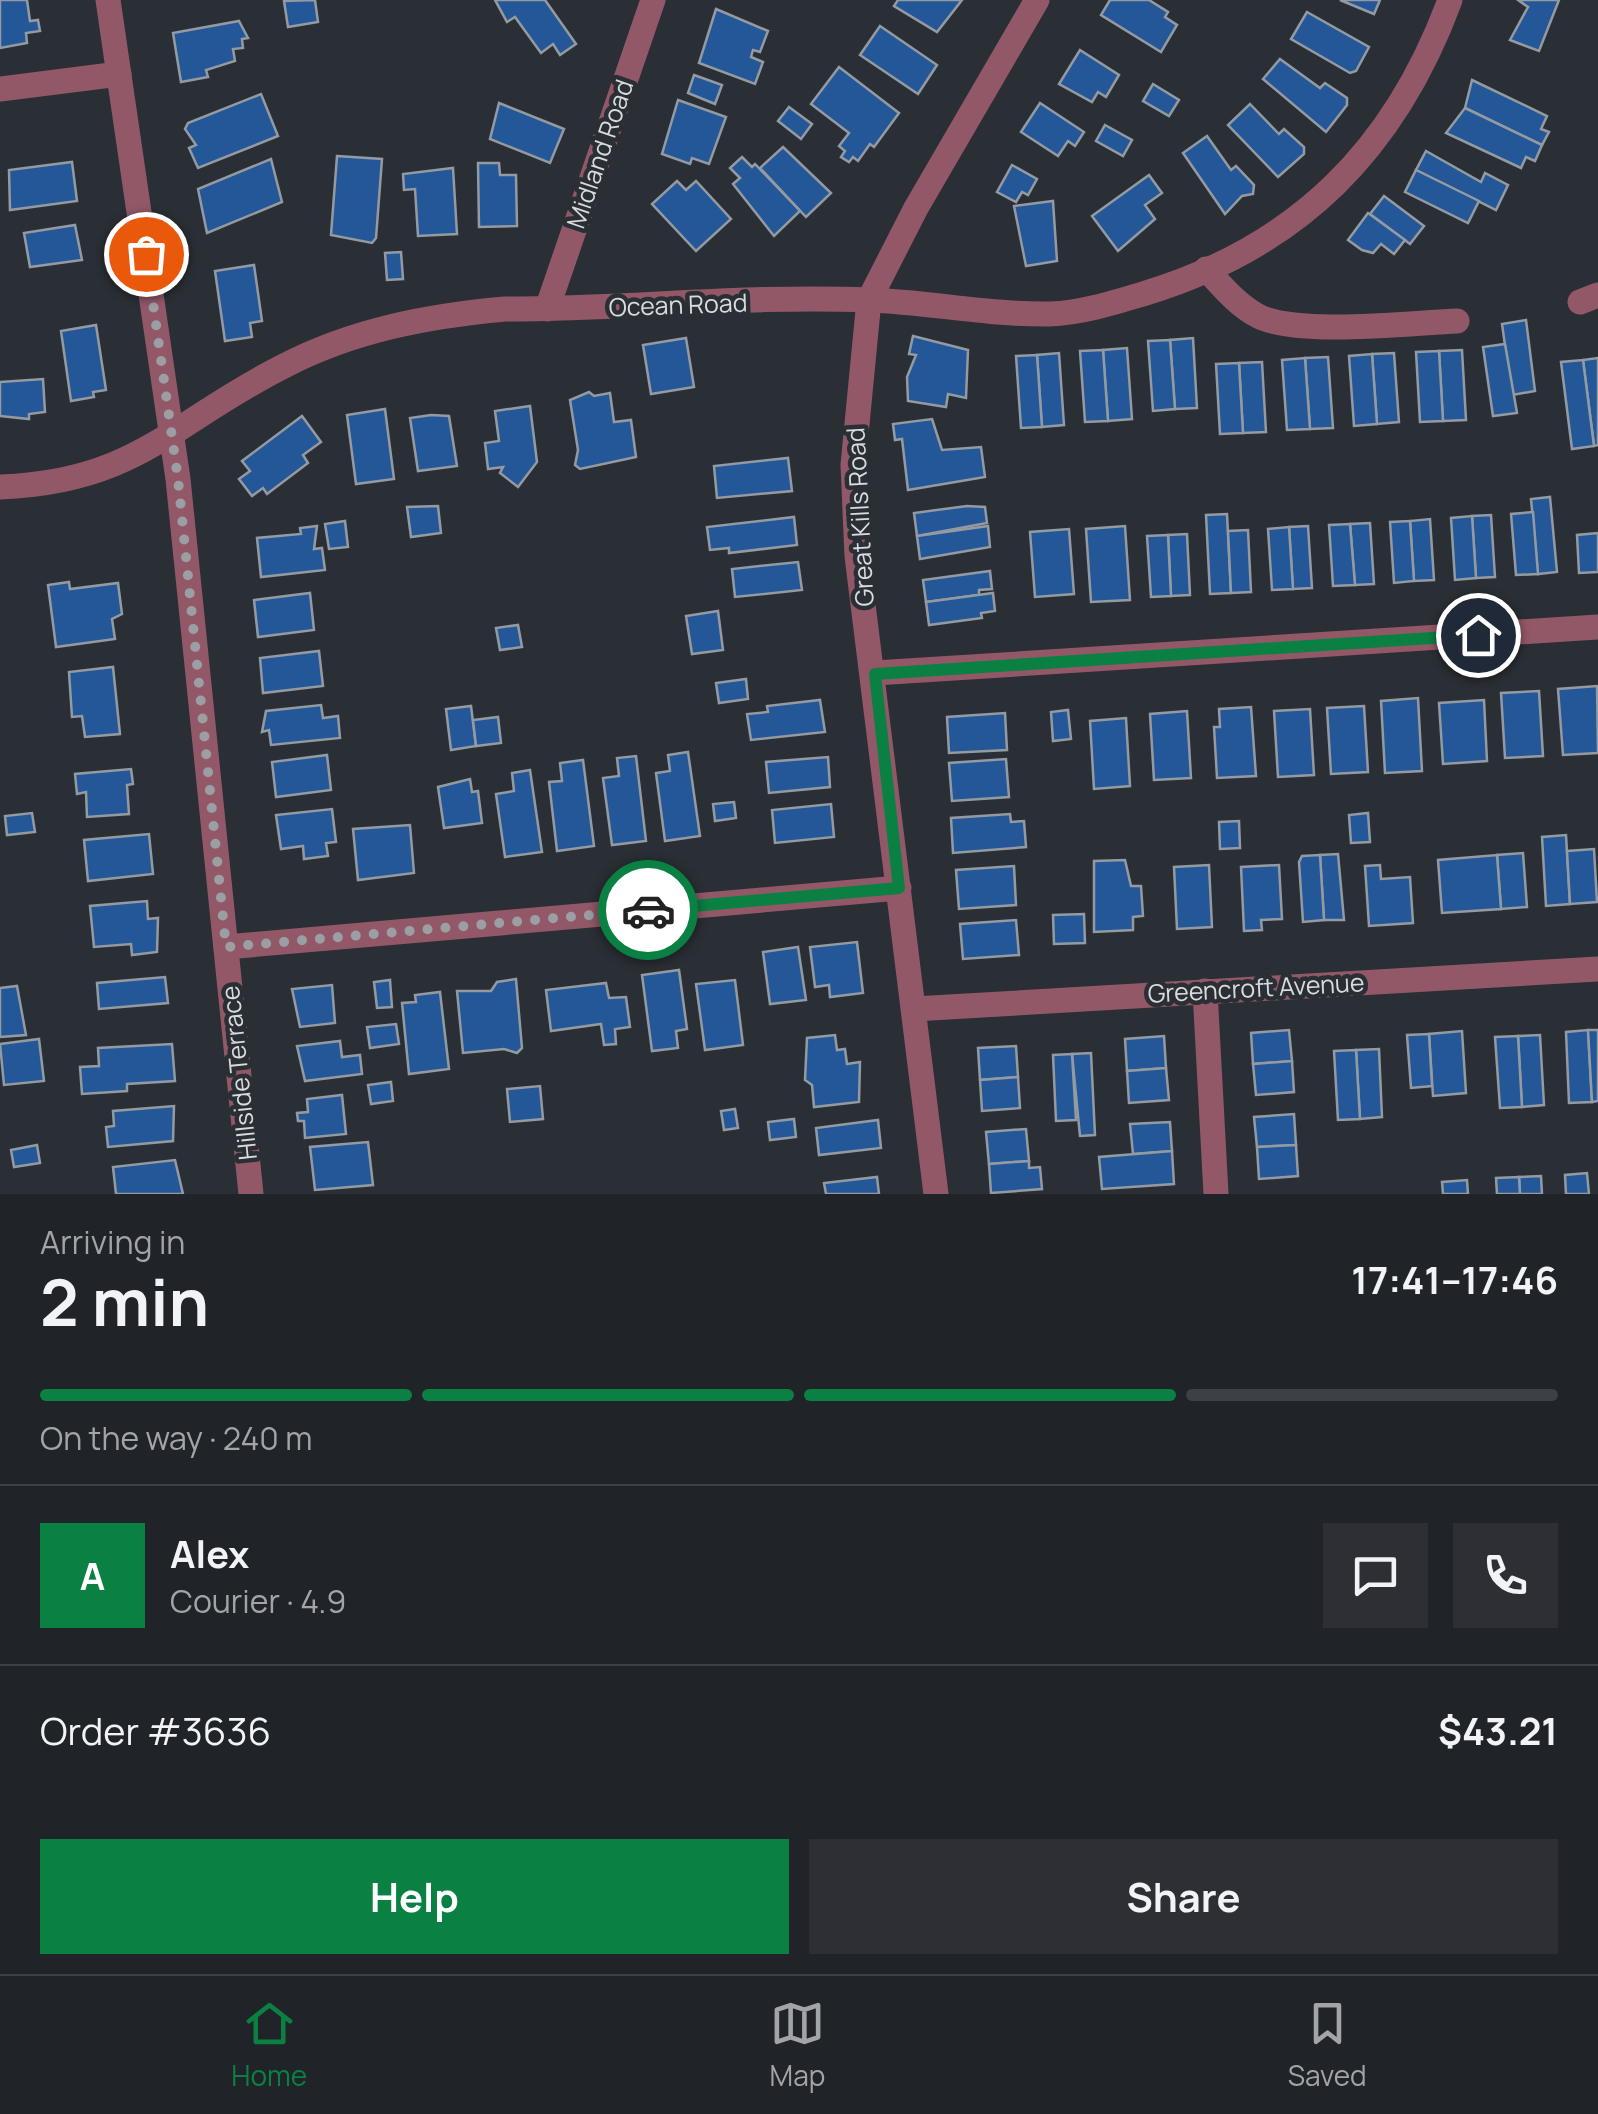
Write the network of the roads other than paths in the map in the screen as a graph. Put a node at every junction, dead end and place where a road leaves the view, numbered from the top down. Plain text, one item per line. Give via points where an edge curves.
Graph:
1 (108, 0) edge
2 (653, 0) edge
3 (1037, 0) edge
4 (1450, 0) edge
5 (119, 74) junction
6 (0, 89) edge
7 (1206, 269) junction
8 (869, 300) junction
9 (547, 308) junction
10 (1458, 321) dead end
11 (172, 437) junction
12 (0, 487) edge
13 (1598, 627) edge
14 (875, 674) junction
15 (899, 888) junction
16 (226, 947) junction
17 (1598, 968) edge
18 (1205, 991) junction
19 (914, 1010) junction
20 (252, 1194) edge
21 (936, 1194) edge
22 (1216, 1194) edge

1 - 5 street, Hillside Terrace
2 - 9 street, Midland Road
3 - 8 street, Great Kills Road
4 - 7 street, Ocean Road via 1411,85 1338,186 1278,234
5 - 6 street
5 - 11 street, Hillside Terrace
7 - 8 street, Ocean Road via 1114,302 1054,314
7 - 10 street via 1261,318 1310,326
8 - 9 street, Ocean Road
8 - 14 street, Great Kills Road via 853,465 857,556
9 - 11 street, Ocean Road via 450,314 344,340 285,364
11 - 12 street, Ocean Road via 95,474
11 - 16 street, Hillside Terrace
13 - 14 street
14 - 15 street, Great Kills Road
15 - 16 street
15 - 19 street, Great Kills Road
16 - 20 street, Hillside Terrace
17 - 18 street, Greencroft Avenue
18 - 19 street, Greencroft Avenue
18 - 22 street
19 - 21 street, Great Kills Road

